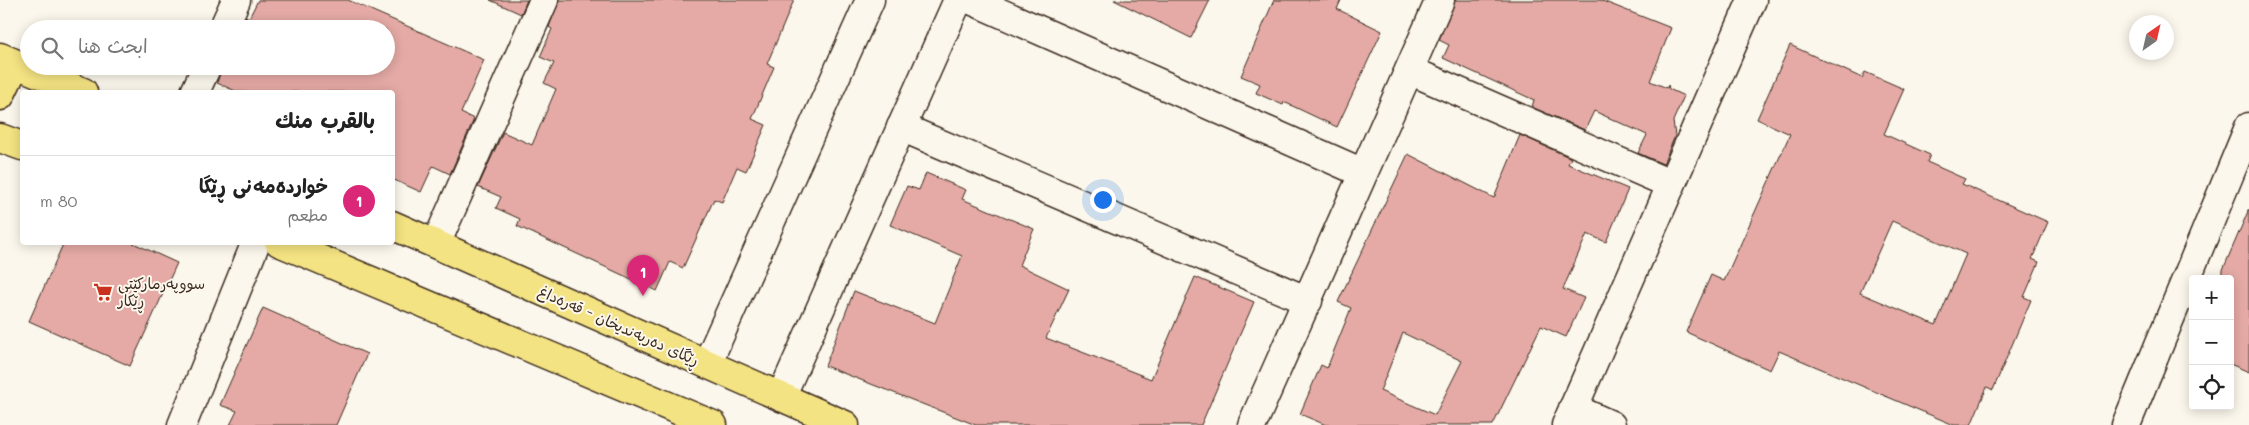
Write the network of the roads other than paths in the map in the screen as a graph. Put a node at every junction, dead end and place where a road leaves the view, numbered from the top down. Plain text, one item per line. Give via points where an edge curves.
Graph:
1 (236, 0) edge
2 (544, 0) edge
3 (870, 0) edge
4 (958, 0) edge
5 (971, 0) edge
6 (1440, 0) edge
7 (1752, 0) edge
8 (227, 20) edge
9 (8, 61) edge
10 (20, 66) edge
11 (1409, 70) junction
12 (42, 75) edge
13 (203, 75) edge
14 (78, 90) edge
15 (197, 90) edge
16 (0, 96) edge
17 (901, 127) junction
18 (2249, 127) edge
19 (0, 138) edge
20 (20, 145) edge
21 (1363, 173) junction
22 (1670, 184) junction
23 (395, 226) edge
24 (436, 244) junction
25 (255, 245) edge
26 (286, 245) edge
27 (1308, 301) junction
28 (707, 364) junction
29 (781, 397) junction
30 (1570, 417) edge
31 (182, 425) edge
32 (713, 425) edge
33 (845, 425) edge
34 (1252, 425) edge
35 (1611, 425) edge
36 (2126, 425) edge

1 - 8 street
2 - 24 street
3 - 28 street
4 - 17 street
5 - 21 street
6 - 11 street
7 - 22 street
9 - 10 main road
9 - 16 main road
11 - 21 street
11 - 22 street
12 - 14 main road
13 - 15 street
17 - 27 street
17 - 29 street
18 - 36 street
19 - 20 main road
21 - 27 street
22 - 30 street
23 - 24 main road, ڕێگای دەربەندیخان - قەرەداغ
24 - 28 main road, ڕێگای دەربەندیخان - قەرەداغ
25 - 31 street
26 - 32 main road
27 - 34 street
28 - 29 main road, ڕێگای دەربەندیخان - قەرەداغ
29 - 33 main road, ڕێگای دەربەندیخان - قەرەداغ
30 - 35 street

